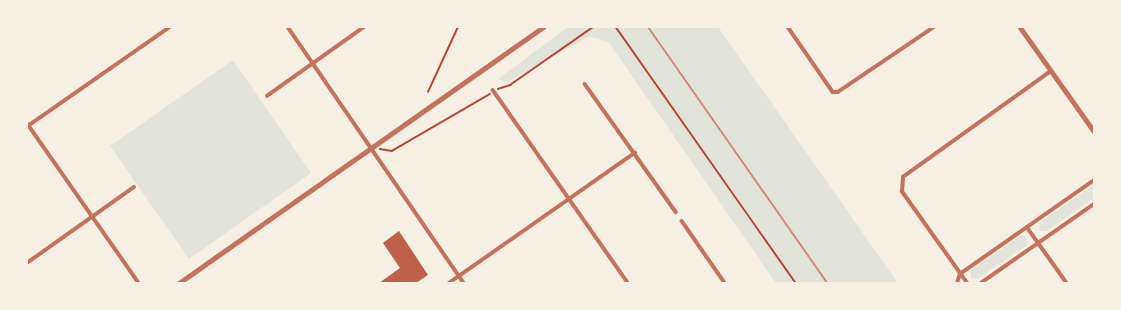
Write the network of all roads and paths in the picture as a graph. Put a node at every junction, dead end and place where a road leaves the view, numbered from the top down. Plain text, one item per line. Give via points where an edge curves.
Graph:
1 (170, 27) edge
2 (288, 27) edge
3 (364, 27) edge
4 (458, 27) edge
5 (543, 27) edge
6 (593, 27) edge
7 (616, 27) edge
8 (788, 27) edge
9 (934, 27) edge
10 (1020, 27) edge
11 (313, 63) junction
12 (1051, 70) junction
13 (585, 84) dead end
14 (493, 90) junction
15 (428, 92) dead end
16 (266, 96) dead end
17 (28, 125) edge
18 (1094, 131) edge
19 (372, 147) junction
20 (635, 153) junction
21 (1094, 180) edge
22 (134, 186) dead end
23 (569, 199) junction
24 (1094, 204) edge
25 (676, 212) dead end
26 (92, 217) junction
27 (682, 221) dead end
28 (1027, 227) junction
29 (1038, 243) junction
30 (27, 263) edge
31 (960, 274) junction
32 (459, 276) junction
33 (139, 283) edge
34 (179, 283) edge
35 (449, 283) edge
36 (464, 283) edge
37 (628, 283) edge
38 (724, 283) edge
39 (796, 283) edge
40 (957, 283) edge
41 (967, 283) edge
42 (981, 283) edge
43 (1067, 283) edge

1 - 17 street
2 - 11 street
3 - 11 street
4 - 15 path
5 - 19 street
6 - 14 path via 510,85
7 - 39 path
8 - 9 street via 833,92 838,92
10 - 12 street
11 - 16 street
11 - 19 street
12 - 18 street
12 - 31 street via 903,177 902,192
13 - 20 street
14 - 19 path via 481,102 392,151
14 - 23 street
17 - 26 street
19 - 32 street via 384,170
19 - 34 street
20 - 23 street
20 - 25 street
21 - 28 street
22 - 26 street
23 - 32 street
23 - 37 street
24 - 29 street
26 - 30 street
26 - 33 street
27 - 38 street
28 - 29 street
28 - 31 street
29 - 42 street
29 - 43 street
31 - 40 street
31 - 41 street
32 - 35 street
32 - 36 street

